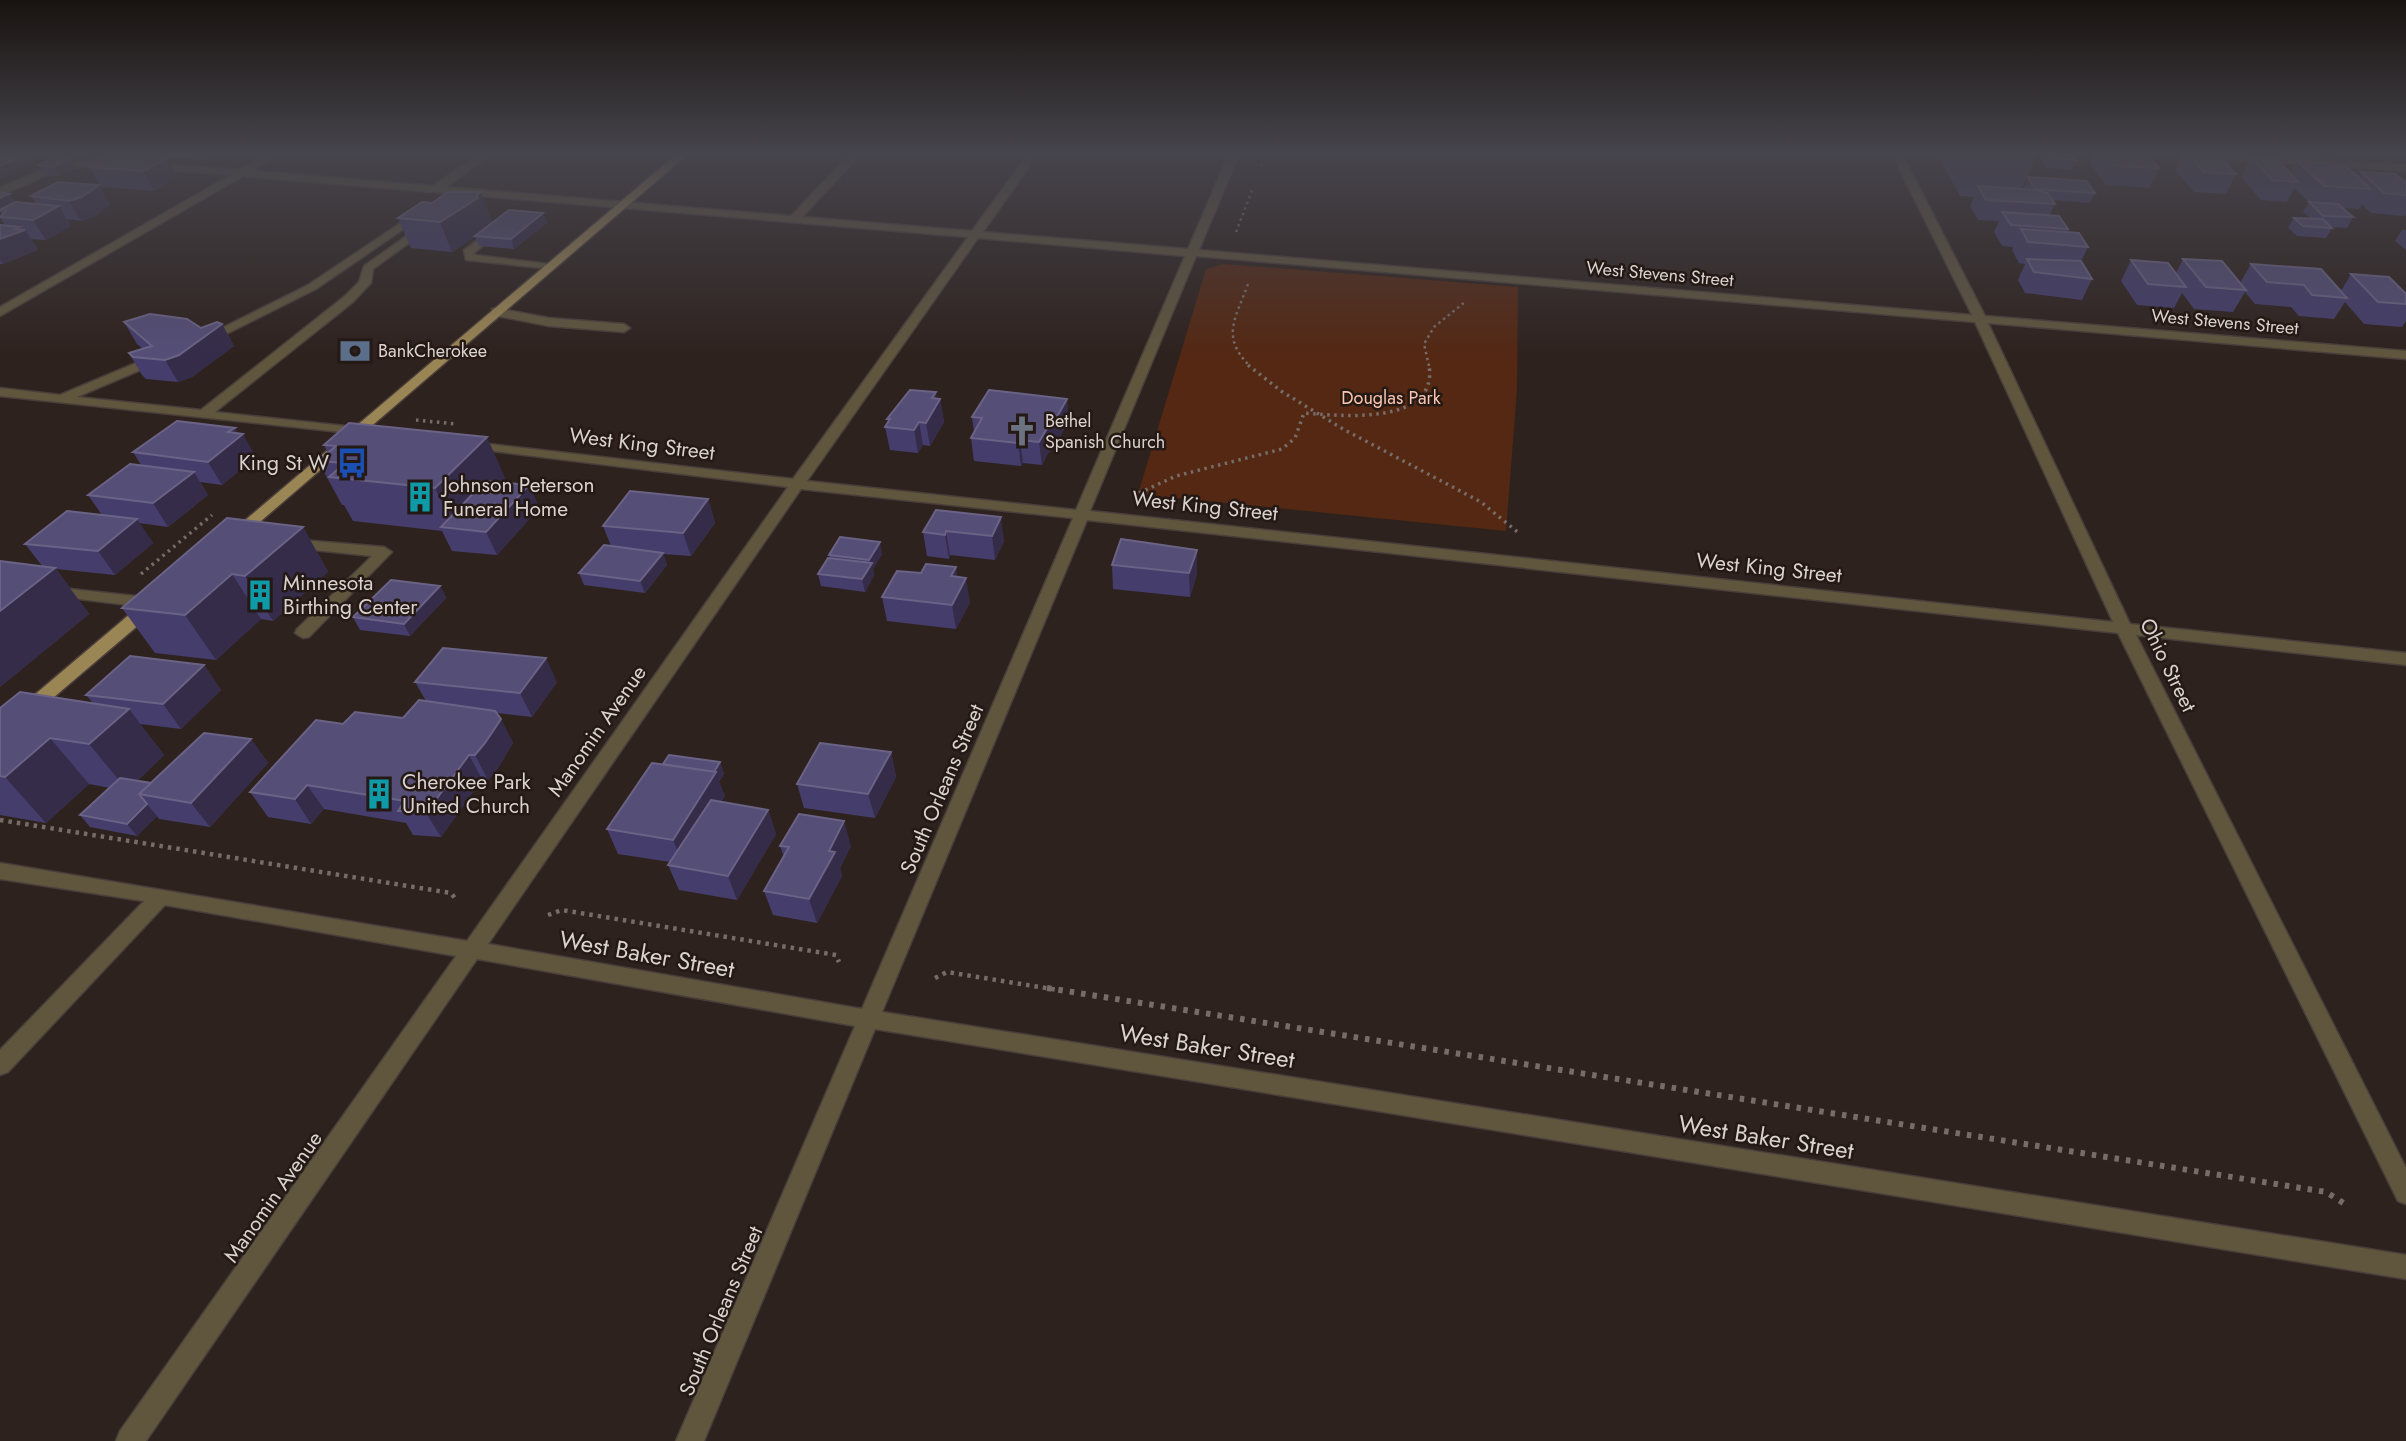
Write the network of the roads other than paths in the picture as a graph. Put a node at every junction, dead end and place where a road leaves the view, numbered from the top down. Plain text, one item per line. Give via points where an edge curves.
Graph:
1 (158, 221) edge
2 (407, 221) edge
3 (433, 221) edge
4 (506, 221) edge
5 (602, 221) edge
6 (820, 221) edge
7 (987, 221) edge
8 (1205, 221) edge
9 (1931, 221) edge
10 (977, 235) junction
11 (1192, 252) junction
12 (548, 267) junction
13 (0, 312) edge
14 (495, 312) junction
15 (1979, 318) junction
16 (624, 328) dead end
17 (200, 341) edge
18 (2406, 355) edge
19 (155, 359) edge
20 (0, 392) edge
21 (61, 398) junction
22 (204, 414) junction
23 (356, 431) junction
24 (379, 433) edge
25 (458, 443) edge
26 (797, 484) junction
27 (1083, 514) junction
28 (229, 541) joint
29 (41, 591) edge
30 (159, 599) joint
31 (2124, 628) junction
32 (303, 633) dead end
33 (2406, 659) edge
34 (0, 734) edge
35 (0, 871) edge
36 (161, 895) junction
37 (472, 951) junction
38 (868, 1019) junction
39 (0, 1065) edge
40 (2406, 1193) edge
41 (2406, 1267) edge
42 (130, 1441) edge
43 (690, 1441) edge

1 - 13 street
2 - 17 street via 312,287
3 - 22 street via 368,268 365,283 349,299
4 - 12 street via 468,253 470,258
5 - 12 main road
6 - 10 street, West Stevens Street
7 - 10 street, Manomin Avenue
8 - 11 street, South Orleans Street
9 - 15 street, Ohio Street
10 - 11 street, West Stevens Street
10 - 26 street, Manomin Avenue
11 - 15 street, West Stevens Street
11 - 27 street, South Orleans Street
12 - 14 main road
14 - 16 street
14 - 23 main road
15 - 18 street, West Stevens Street
15 - 31 street, Ohio Street
19 - 21 street
20 - 21 street
21 - 22 street
22 - 23 street
23 - 24 street
23 - 28 main road
25 - 26 street, West King Street
26 - 27 street, West King Street
26 - 37 street, Manomin Avenue
27 - 31 street, West King Street
27 - 38 street, South Orleans Street
28 - 32 street via 384,552
29 - 30 street via 109,601
30 - 34 main road
31 - 33 street, West King Street
31 - 40 street, Ohio Street
35 - 36 street, West Baker Street
36 - 37 street, West Baker Street
36 - 39 street
37 - 38 street, West Baker Street
37 - 42 street, Manomin Avenue
38 - 41 street, West Baker Street
38 - 43 street, South Orleans Street

